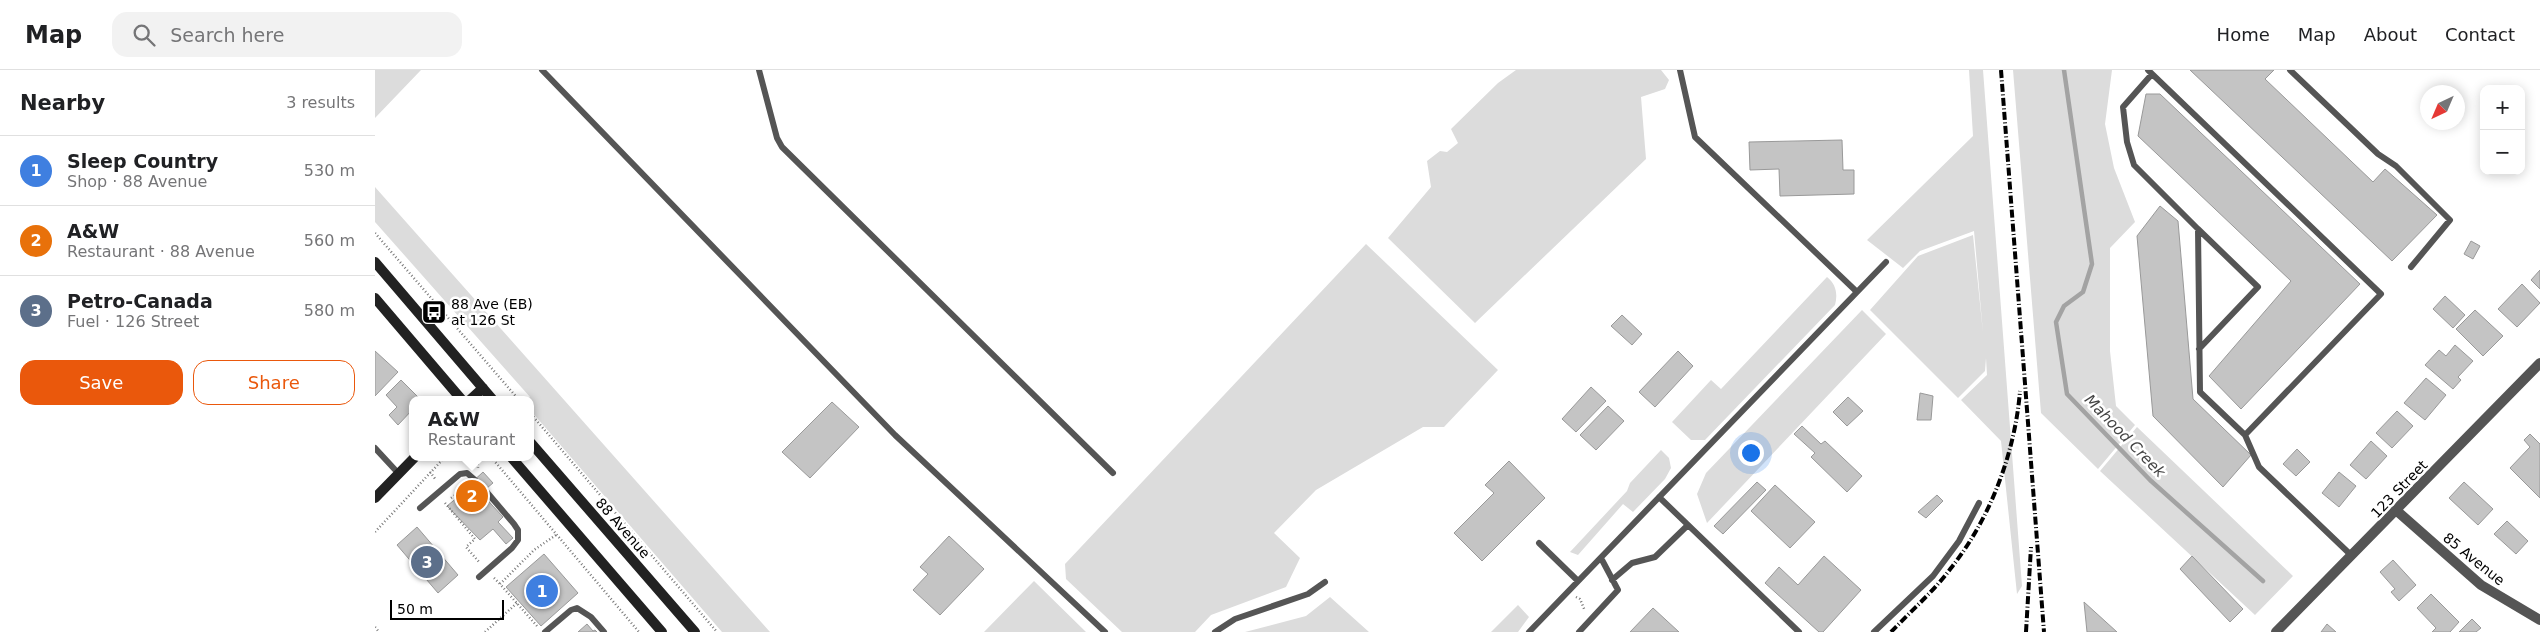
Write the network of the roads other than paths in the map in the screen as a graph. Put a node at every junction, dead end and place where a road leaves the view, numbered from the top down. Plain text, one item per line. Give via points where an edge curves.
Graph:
1 (542, 70) edge
2 (759, 70) edge
3 (1680, 70) edge
4 (2290, 70) edge
5 (2150, 72) edge
6 (2198, 229) junction
7 (375, 262) edge
8 (1886, 262) dead end
9 (2411, 267) dead end
10 (1857, 292) junction
11 (375, 298) edge
12 (2199, 349) junction
13 (2540, 363) edge
14 (483, 388) junction
15 (459, 396) edge
16 (474, 396) edge
17 (490, 396) edge
18 (2245, 434) junction
19 (534, 446) edge
20 (375, 448) edge
21 (411, 461) edge
22 (514, 461) edge
23 (1113, 473) dead end
24 (399, 474) junction
25 (475, 480) dead end
26 (485, 490) dead end
27 (1659, 497) junction
28 (375, 498) edge
29 (1979, 503) dead end
30 (420, 508) dead end
31 (2397, 511) junction
32 (1688, 524) junction
33 (1539, 543) dead end
34 (2352, 556) junction
35 (1601, 558) junction
36 (479, 577) dead end
37 (1613, 580) junction
38 (1578, 581) junction
39 (1325, 582) dead end
40 (2540, 620) edge
41 (542, 630) edge
42 (604, 632) edge
43 (662, 632) edge
44 (695, 632) edge
45 (1105, 632) edge
46 (1215, 632) edge
47 (1529, 632) edge
48 (1579, 632) edge
49 (1799, 632) edge
50 (1874, 632) edge
51 (2277, 632) edge

1 - 45 lane via 895,434
2 - 23 lane via 782,147
3 - 10 lane via 1695,137
4 - 9 lane via 2450,220
5 - 6 lane via 2123,107 2127,142 2135,165
5 - 18 lane via 2381,294
6 - 12 lane
6 - 12 lane via 2258,287
7 - 14 main road
8 - 10 lane
10 - 27 lane
11 - 15 main road
12 - 18 lane via 2200,392
13 - 31 street, 123 Street
14 - 16 main road
14 - 17 main road
18 - 34 lane via 2259,467
19 - 44 main road, 88 Avenue
20 - 24 lane
21 - 24 main road
22 - 43 main road
24 - 28 main road
25 - 30 lane via 467,473 460,474
26 - 36 lane via 514,524 519,535 516,544
27 - 32 lane
27 - 35 lane
29 - 50 lane via 1959,541 1933,576
31 - 34 street, 123 Street
31 - 40 street, 85 Avenue via 2481,585
32 - 37 lane via 1655,557 1631,563
32 - 49 lane
33 - 38 lane
34 - 51 street, 123 Street
35 - 37 lane
35 - 38 lane
37 - 48 lane via 1618,590
38 - 47 lane
39 - 46 lane via 1308,594 1235,618
41 - 42 lane via 577,608 591,617

